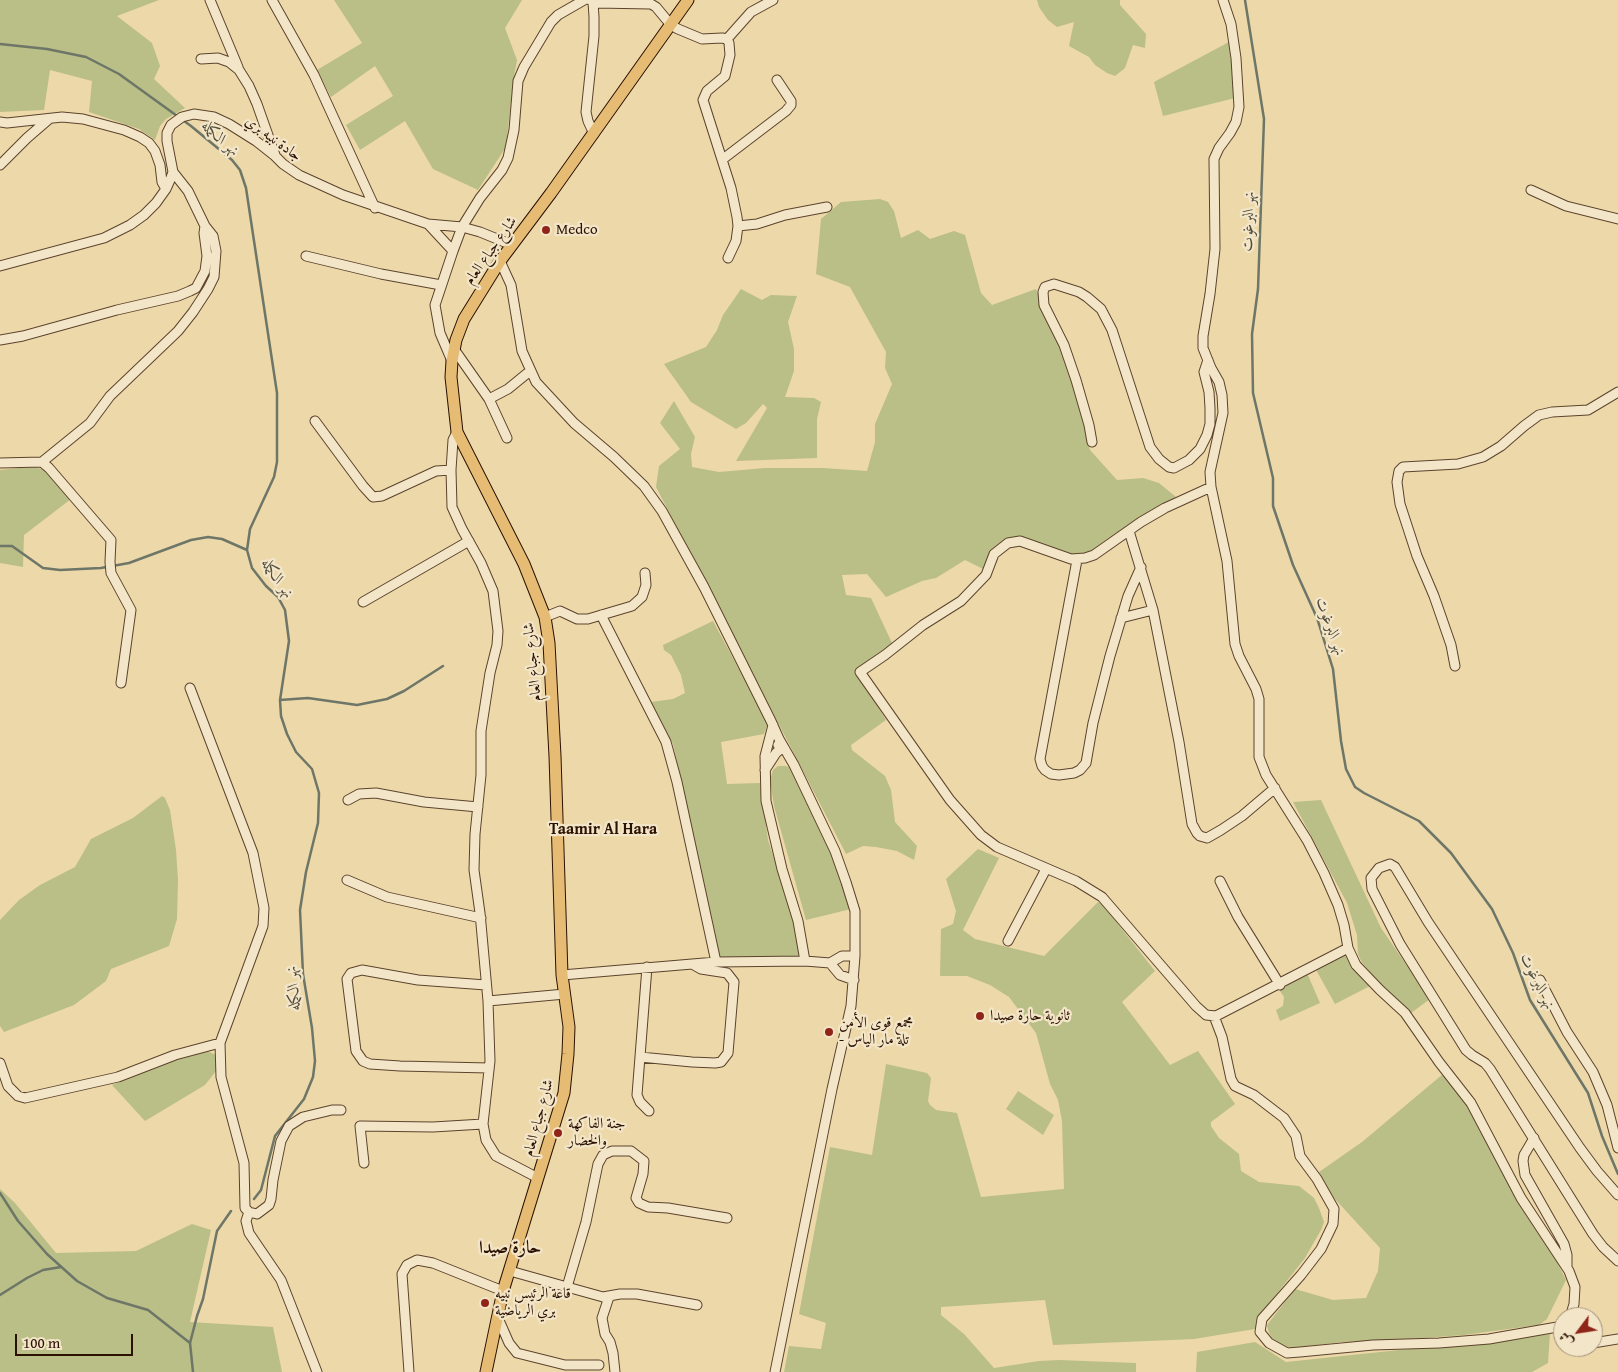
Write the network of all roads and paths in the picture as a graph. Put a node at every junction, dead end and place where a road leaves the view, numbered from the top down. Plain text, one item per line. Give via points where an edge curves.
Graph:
1 (210, 0) edge
2 (272, 0) edge
3 (688, 0) edge
4 (773, 0) edge
5 (1224, 0) edge
6 (589, 1) edge
7 (757, 4) edge
8 (671, 25) junction
9 (726, 39) junction
10 (201, 59) dead end
11 (239, 70) junction
12 (777, 80) dead end
13 (49, 119) junction
14 (19, 121) junction
15 (0, 122) edge
16 (594, 134) junction
17 (27, 138) junction
18 (275, 156) junction
19 (723, 159) junction
20 (0, 165) edge
21 (173, 172) junction
22 (166, 189) junction
23 (1531, 190) dead end
24 (826, 207) dead end
25 (376, 208) junction
26 (1618, 219) edge
27 (428, 224) junction
28 (205, 226) junction
29 (738, 226) junction
30 (462, 227) junction
31 (512, 245) junction
32 (453, 251) junction
33 (306, 256) dead end
34 (728, 258) dead end
35 (500, 261) junction
36 (0, 266) edge
37 (441, 284) junction
38 (0, 340) edge
39 (453, 355) junction
40 (1208, 360) junction
41 (530, 372) junction
42 (1618, 392) edge
43 (489, 399) junction
44 (315, 421) dead end
45 (457, 432) junction
46 (507, 438) dead end
47 (1092, 442) dead end
48 (42, 462) junction
49 (0, 463) edge
50 (451, 470) junction
51 (1212, 487) junction
52 (1129, 531) junction
53 (470, 541) junction
54 (1077, 560) junction
55 (1141, 567) junction
56 (645, 573) dead end
57 (363, 602) dead end
58 (1153, 610) junction
59 (601, 615) junction
60 (544, 617) junction
61 (1121, 618) junction
62 (1455, 666) dead end
63 (121, 683) dead end
64 (190, 688) dead end
65 (773, 725) junction
66 (783, 748) junction
67 (767, 749) junction
68 (772, 760) junction
69 (791, 760) junction
70 (765, 770) junction
71 (1274, 788) junction
72 (348, 800) dead end
73 (478, 807) junction
74 (1046, 869) junction
75 (347, 880) dead end
76 (1220, 881) dead end
77 (481, 918) junction
78 (1008, 941) dead end
79 (1348, 948) junction
80 (856, 956) junction
81 (805, 961) junction
82 (716, 962) junction
83 (830, 963) junction
84 (693, 965) junction
85 (647, 966) junction
86 (562, 975) junction
87 (854, 980) junction
88 (1540, 980) dead end
89 (486, 985) junction
90 (1280, 985) junction
91 (565, 994) junction
92 (488, 1001) junction
93 (1214, 1016) junction
94 (220, 1043) junction
95 (640, 1057) junction
96 (0, 1063) edge
97 (489, 1068) junction
98 (341, 1110) dead end
99 (649, 1111) dead end
100 (483, 1124) junction
101 (1534, 1138) junction
102 (1618, 1148) edge
103 (364, 1163) dead end
104 (538, 1178) junction
105 (1618, 1195) edge
106 (249, 1212) junction
107 (727, 1218) dead end
108 (1618, 1261) edge
109 (1567, 1267) junction
110 (510, 1271) junction
111 (567, 1287) junction
112 (503, 1291) junction
113 (608, 1297) junction
114 (697, 1304) dead end
115 (1573, 1307) edge
116 (498, 1318) junction
117 (1553, 1328) edge
118 (1618, 1339) edge
119 (1603, 1341) edge
120 (599, 1365) dead end
121 (317, 1372) edge
122 (409, 1372) edge
123 (486, 1372) edge
124 (615, 1372) edge
125 (775, 1372) edge

1 - 11 street
2 - 25 street via 314,75
3 - 8 main road, شارع جباع العام
4 - 7 street
5 - 40 street via 1236,58 1238,108 1236,122 1214,159 1215,249 1203,336
6 - 8 street via 651,4
6 - 16 street via 594,17 594,36 586,112
6 - 30 street via 558,15 551,22 524,67 518,81 508,158
7 - 9 street
8 - 9 street via 702,39
8 - 16 main road, شارع جباع العام
9 - 19 street via 730,48 728,69 725,76 707,91 703,100
10 - 11 street via 218,58
11 - 18 street via 253,95
12 - 19 street via 791,105
13 - 14 street
13 - 17 street
13 - 22 street via 83,119 140,137 155,151
14 - 15 street
14 - 17 street
16 - 31 main road, شارع جباع العام
17 - 20 street
18 - 21 street, جادة نبيه بري via 214,117 194,114 177,119 167,133
18 - 25 street, جادة نبيه بري via 299,175
19 - 29 street
21 - 22 street
21 - 28 street via 188,191
22 - 36 street via 144,214 104,238
23 - 26 street via 1566,206
24 - 29 street
25 - 27 street, جادة نبيه بري
27 - 30 street, جادة نبيه بري
27 - 32 street
28 - 38 street via 205,271 196,288 190,292
28 - 48 street via 212,236 216,264 214,277 193,312 178,331 110,396 90,423
29 - 34 street via 736,241
30 - 31 street, جادة نبيه بري
30 - 32 street
31 - 35 main road, شارع جباع العام
32 - 37 street
33 - 37 street
35 - 39 main road, شارع جباع العام via 464,319
35 - 41 street via 511,285 520,342
37 - 39 street via 435,305 440,333
39 - 43 street
39 - 45 main road, شارع جباع العام via 451,377
40 - 47 street via 1204,372 1210,408 1207,434 1200,449 1189,460 1174,468 1169,467 1150,447 1112,330 1101,309 1079,292 1054,284 1045,287 1044,305 1064,345
40 - 51 street via 1219,382 1223,413 1210,472
41 - 43 street
41 - 65 street via 558,407 644,486 662,511
42 - 62 street via 1588,410 1539,415 1483,457 1458,464 1403,467 1399,471 1400,504 1434,596
43 - 46 street
44 - 50 street via 373,497 382,496 436,470
45 - 50 street via 453,440
45 - 60 main road, شارع جباع العام via 524,564
48 - 49 street
48 - 63 street via 112,544 111,572 131,610
50 - 53 street via 452,507
51 - 52 street via 1164,508
51 - 71 street via 1227,561 1235,644 1258,694 1259,757
52 - 54 street via 1094,555
52 - 55 street
53 - 57 street
53 - 73 street via 493,592 498,631 481,731
54 - 61 street via 1040,758 1042,766 1051,774 1074,773 1086,763 1097,704
54 - 74 street via 1020,541 1008,543 994,554 986,575 961,601 860,672 950,800 981,835
55 - 58 street
55 - 61 street
56 - 59 street via 646,585 638,602
58 - 61 street
58 - 71 street via 1192,824 1197,833 1207,838 1221,830
59 - 60 street via 588,620 577,619 560,611
59 - 82 street via 666,742
60 - 86 main road, شارع جباع العام via 549,643 555,756
64 - 94 street via 253,853 264,908 263,926
65 - 66 street
65 - 67 street
66 - 67 street via 776,744
66 - 68 street
66 - 69 street
67 - 70 street
68 - 69 street via 782,757
68 - 70 street
69 - 80 street via 835,851 846,882 854,910
70 - 81 street via 766,801 798,921
71 - 79 street via 1308,840 1338,904
72 - 73 street via 359,794 376,793
73 - 77 street via 474,870
74 - 78 street
74 - 93 street via 1076,881 1102,897 1196,1006 1206,1015
75 - 77 street via 387,897
76 - 90 street
77 - 89 street
79 - 90 street
79 - 109 street via 1356,965 1405,1013 1471,1103 1521,1198
80 - 83 street via 842,956
80 - 87 street
81 - 82 street
81 - 83 street
82 - 84 street
83 - 87 street via 840,975
84 - 85 street
84 - 95 street via 727,973 734,982 728,1054 721,1062 715,1063
85 - 86 street
85 - 95 street
86 - 91 main road, شارع جباع العام
87 - 125 street via 852,1006
88 - 102 street via 1567,1032 1593,1072 1607,1105
89 - 92 street
89 - 97 street via 418,980 362,970 351,973 347,979 356,1052 363,1061 400,1066
90 - 93 street
91 - 92 street
91 - 104 main road, شارع جباع العام via 569,1027 564,1093
92 - 97 street
93 - 117 street via 1222,1037 1230,1079 1235,1086 1254,1095 1284,1118 1296,1136 1303,1162 1334,1209 1333,1224 1321,1248 1262,1319 1260,1332 1270,1343 1287,1353 1373,1345 1439,1344
94 - 96 street via 175,1055 118,1077 25,1098 12,1092
94 - 106 street via 220,1077 244,1163 245,1208
95 - 99 street via 637,1095
97 - 100 street
98 - 106 street via 303,1117 290,1126 281,1141 269,1205 257,1214
100 - 103 street via 360,1126
100 - 104 street via 486,1140 496,1156
101 - 105 street via 1488,1066 1466,1050 1400,944 1372,889 1371,878 1379,868 1390,864 1395,867 1428,922 1574,1140
101 - 108 street via 1593,1234
101 - 109 street via 1524,1155 1525,1175 1564,1244
104 - 110 main road, شارع جباع العام
106 - 121 street via 246,1221 249,1233 281,1280
107 - 111 street via 641,1205 636,1198 644,1161 631,1151 606,1153 598,1164 586,1222
109 - 115 street via 1575,1287
110 - 111 street
110 - 112 main road, شارع جباع العام
111 - 113 street
112 - 116 main road, شارع جباع العام
112 - 122 street via 434,1263 417,1260 407,1265 402,1274
113 - 114 street via 637,1294
113 - 124 street via 602,1318 613,1353
116 - 120 street via 517,1353 565,1365
116 - 123 main road, شارع جباع العام
118 - 119 street

